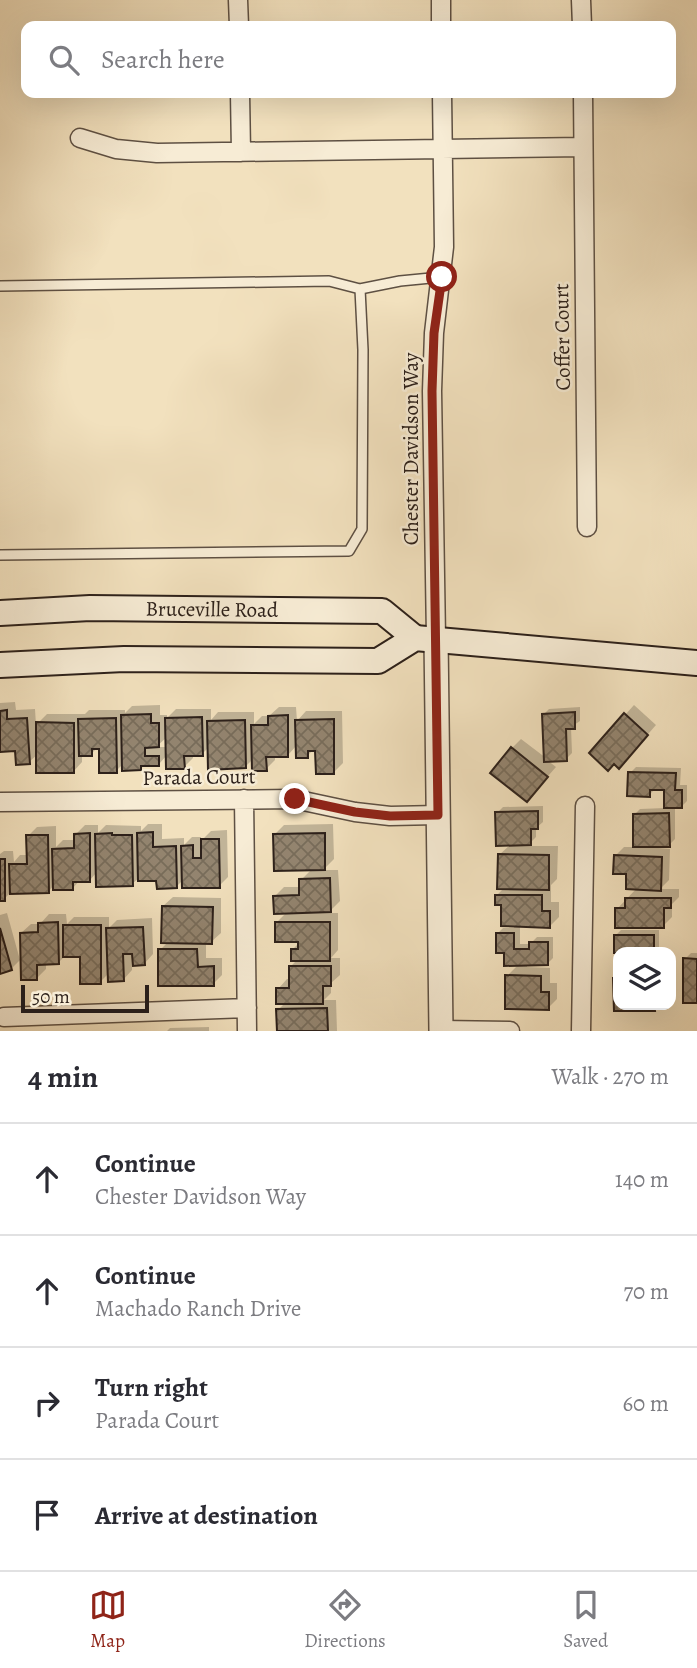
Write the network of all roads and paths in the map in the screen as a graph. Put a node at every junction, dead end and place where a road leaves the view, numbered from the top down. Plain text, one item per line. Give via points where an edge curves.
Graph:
1 (238, 0) edge
2 (441, 0) edge
3 (582, 0) edge
4 (239, 21) edge
5 (441, 21) edge
6 (582, 21) edge
7 (240, 98) edge
8 (442, 98) edge
9 (583, 98) edge
10 (80, 138) dead end
11 (583, 147) junction
12 (443, 149) junction
13 (241, 152) junction
14 (442, 277) junction
15 (0, 286) edge
16 (360, 289) junction
17 (587, 527) dead end
18 (0, 555) edge
19 (0, 613) edge
20 (425, 638) junction
21 (697, 663) edge
22 (0, 665) edge
23 (244, 799) junction
24 (0, 802) edge
25 (585, 806) dead end
26 (438, 815) junction
27 (247, 1008) junction
28 (4, 1017) dead end
29 (441, 1030) edge
30 (247, 1031) edge
31 (510, 1031) edge
32 (581, 1031) edge

1 - 4 street
2 - 5 street
3 - 6 street
7 - 13 street
8 - 12 street, Chester Davidson Way
9 - 11 street, Coffer Court
10 - 13 street via 136,152
11 - 12 street
11 - 17 street, Coffer Court
12 - 13 street
12 - 14 street, Chester Davidson Way
14 - 16 lane
14 - 20 street, Chester Davidson Way via 434,333
15 - 16 lane via 328,281
16 - 18 lane via 362,529 349,551
19 - 20 main road, Bruceville Road via 90,608 382,611
20 - 21 main road
20 - 22 main road via 378,661 124,659
20 - 26 street
23 - 24 street, Parada Court
23 - 26 street, Parada Court via 295,799 390,816
23 - 27 street
25 - 32 street
26 - 29 street
27 - 28 street
27 - 30 street
29 - 31 street

